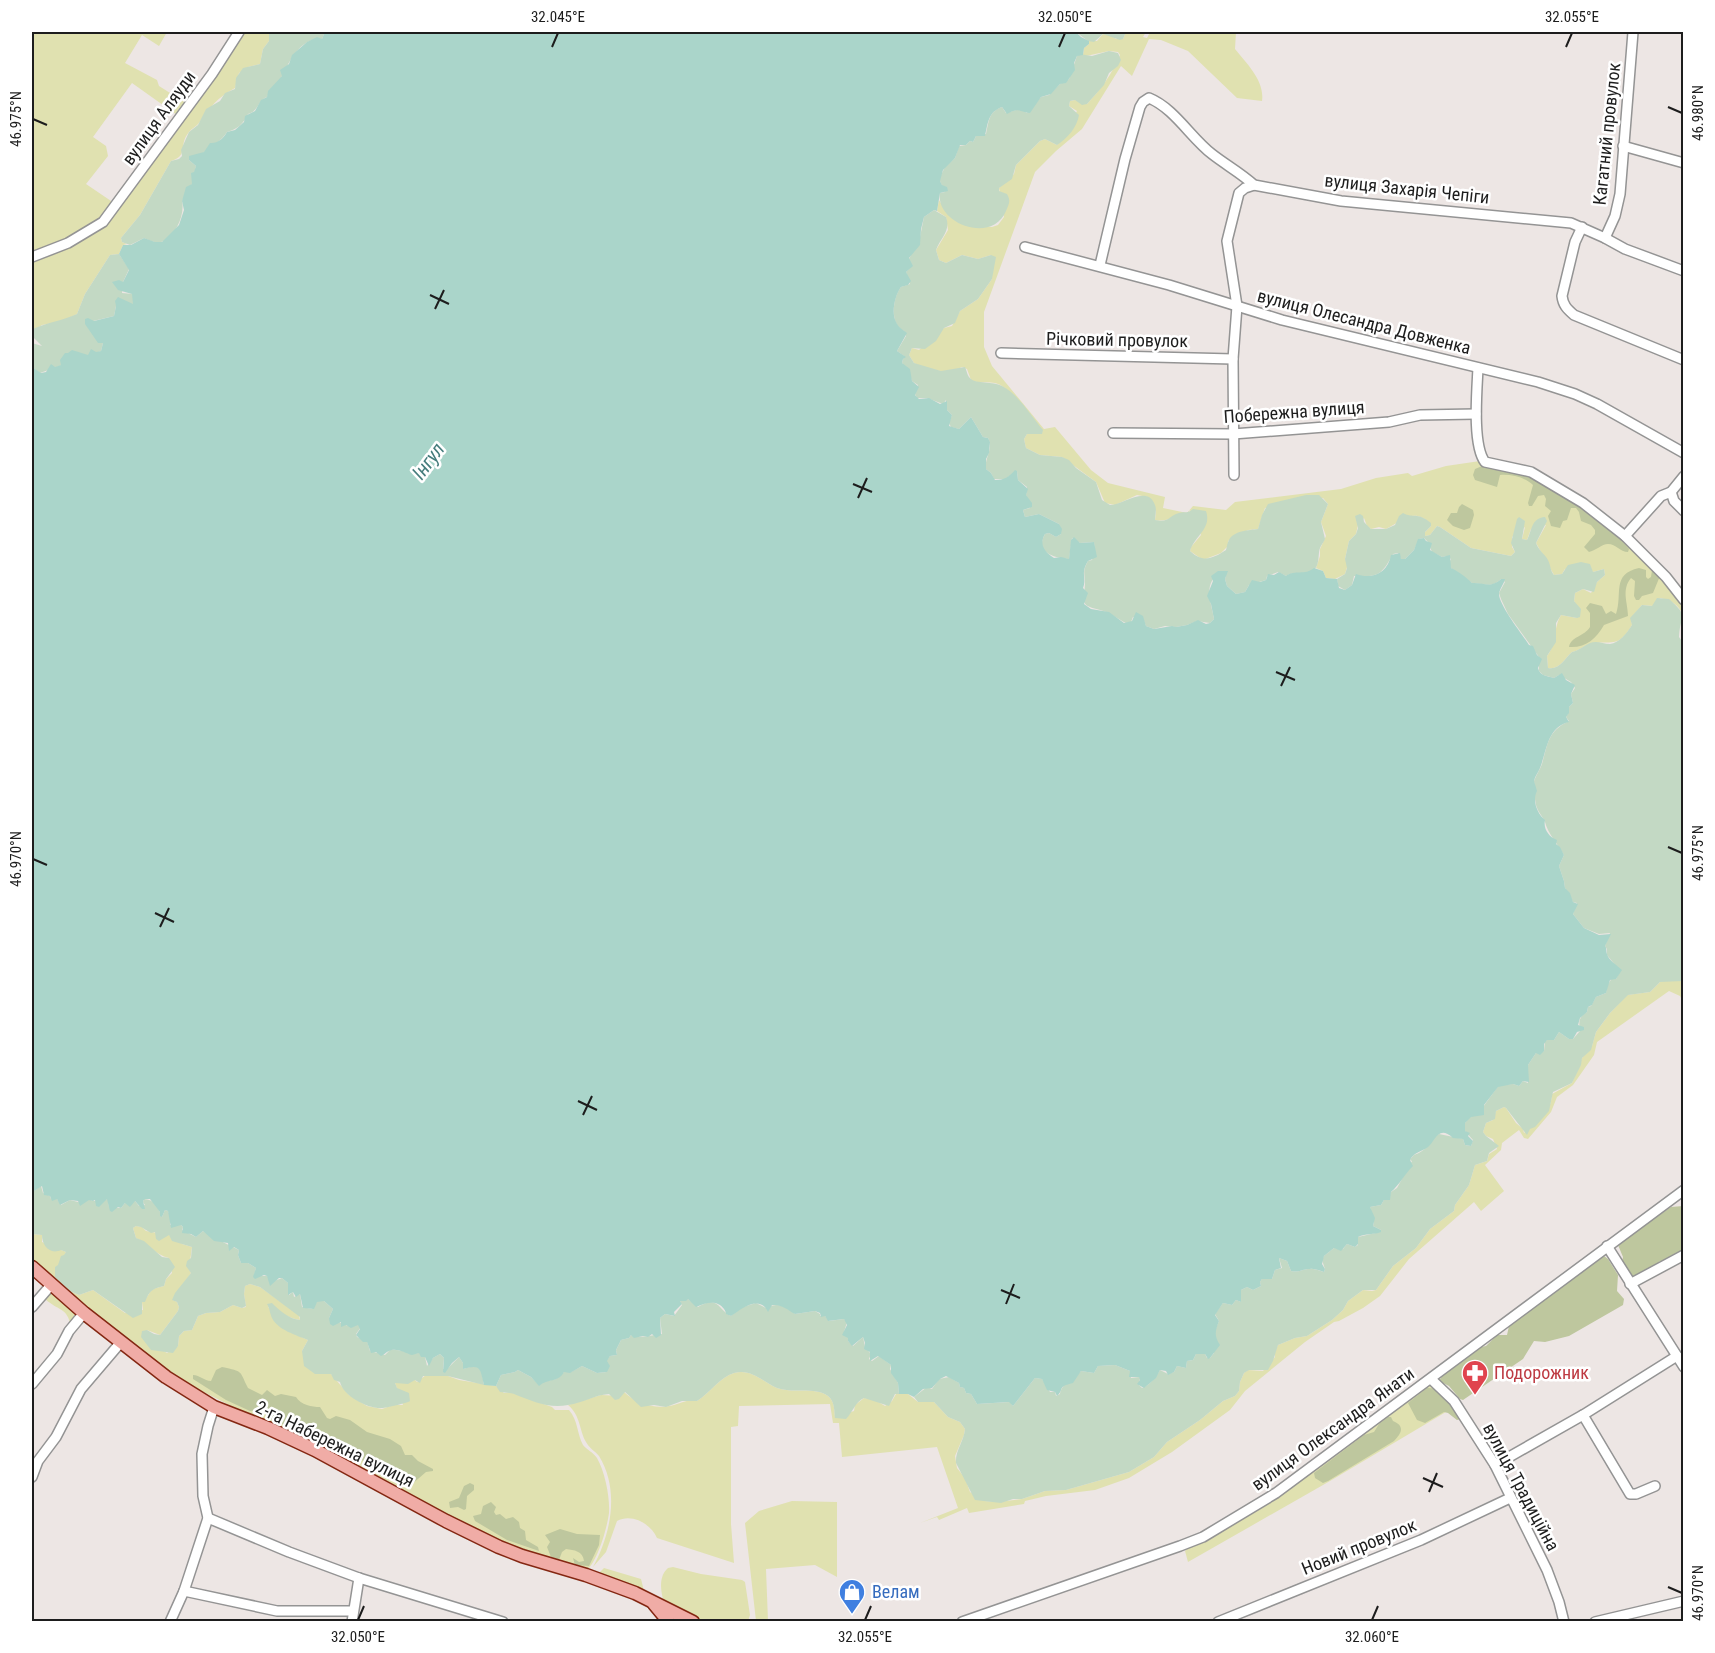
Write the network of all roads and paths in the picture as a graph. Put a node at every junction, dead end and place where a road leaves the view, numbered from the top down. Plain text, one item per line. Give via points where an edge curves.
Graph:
1 (239, 32) edge
2 (1633, 32) edge
3 (1623, 146) junction
4 (1683, 163) edge
5 (1254, 185) junction
6 (1582, 227) junction
7 (1605, 238) junction
8 (1025, 247) dead end
9 (32, 257) edge
10 (1100, 265) junction
11 (1683, 271) edge
12 (1237, 306) junction
13 (1001, 353) dead end
14 (1233, 359) junction
15 (1683, 360) edge
16 (1478, 368) junction
17 (1476, 414) junction
18 (1113, 433) dead end
19 (1233, 434) junction
20 (1683, 453) edge
21 (1234, 475) dead end
22 (1683, 476) edge
23 (1671, 492) junction
24 (1683, 511) edge
25 (1625, 536) junction
26 (1683, 600) edge
27 (1683, 1190) edge
28 (1607, 1246) junction
29 (1683, 1255) edge
30 (32, 1267) edge
31 (1630, 1284) junction
32 (51, 1285) junction
33 (32, 1307) edge
34 (84, 1313) junction
35 (121, 1342) junction
36 (1677, 1356) junction
37 (1683, 1367) edge
38 (1431, 1379) junction
39 (32, 1384) edge
40 (214, 1407) junction
41 (1583, 1414) junction
42 (35, 1463) edge
43 (1495, 1465) junction
44 (32, 1477) edge
45 (1655, 1486) dead end
46 (1510, 1498) junction
47 (208, 1518) junction
48 (359, 1578) junction
49 (184, 1591) junction
50 (651, 1600) junction
51 (1683, 1601) edge
52 (464, 1610) junction
53 (352, 1616) edge
54 (170, 1622) edge
55 (461, 1622) edge
56 (503, 1622) edge
57 (669, 1622) edge
58 (693, 1622) edge
59 (962, 1622) edge
60 (1218, 1622) edge
61 (1564, 1622) edge
62 (1595, 1622) edge

1 - 9 street, вулиця Аляуди via 103,222 68,243
2 - 3 street, Кагатний провулок
3 - 4 street
3 - 7 street, Кагатний провулок via 1620,194
5 - 6 street, вулиця Захарія Чепіги via 1341,201
5 - 10 street, вулиця Захарія Чепіги via 1211,153 1161,104 1149,98 1140,107
5 - 12 street via 1239,193 1227,234
6 - 7 street, вулиця Захарія Чепіги
6 - 15 street via 1575,242 1563,303 1574,315
7 - 11 street, вулиця Захарія Чепіги
8 - 10 street, вулиця Олесандра Довженка
10 - 12 street, вулиця Олесандра Довженка
12 - 14 street
12 - 16 street, вулиця Олесандра Довженка
13 - 14 street, Річковий провулок
14 - 19 street
16 - 17 street
16 - 20 street, вулиця Олесандра Довженка via 1575,394
17 - 19 street, Побережна вулиця via 1420,415 1389,422
17 - 25 street via 1485,462 1543,478
18 - 19 street, Побережна вулиця
19 - 21 street
22 - 23 street
23 - 24 street
23 - 25 street via 1661,496
25 - 26 street
27 - 28 street, вулиця Олександра Янати
28 - 31 street
28 - 38 street, вулиця Олександра Янати
29 - 31 street
30 - 32 main road, 2-га Набережна вулиця
31 - 36 street
32 - 33 street
32 - 34 main road, 2-га Набережна вулиця
34 - 35 main road, 2-га Набережна вулиця
34 - 39 street
35 - 40 main road, 2-га Набережна вулиця
35 - 42 street via 81,1389 56,1437
36 - 37 street
36 - 41 street
38 - 43 street, вулиця Традиційна via 1454,1401
38 - 59 street, вулиця Олександра Янати via 1276,1493 1203,1537
40 - 47 street via 202,1454
40 - 50 main road, 2-га Набережна вулиця via 315,1450 499,1547
41 - 43 street
41 - 45 street via 1630,1494
42 - 44 street
43 - 46 street, вулиця Традиційна
46 - 60 street, Новий провулок via 1421,1540
46 - 61 street, вулиця Традиційна via 1547,1570
47 - 48 street
47 - 49 street
48 - 52 street
48 - 53 street
49 - 53 street via 278,1611
49 - 54 street
50 - 57 main road, 2-га Набережна вулиця
50 - 58 main road, 2-га Набережна вулиця
51 - 62 street
52 - 55 street
52 - 56 street

